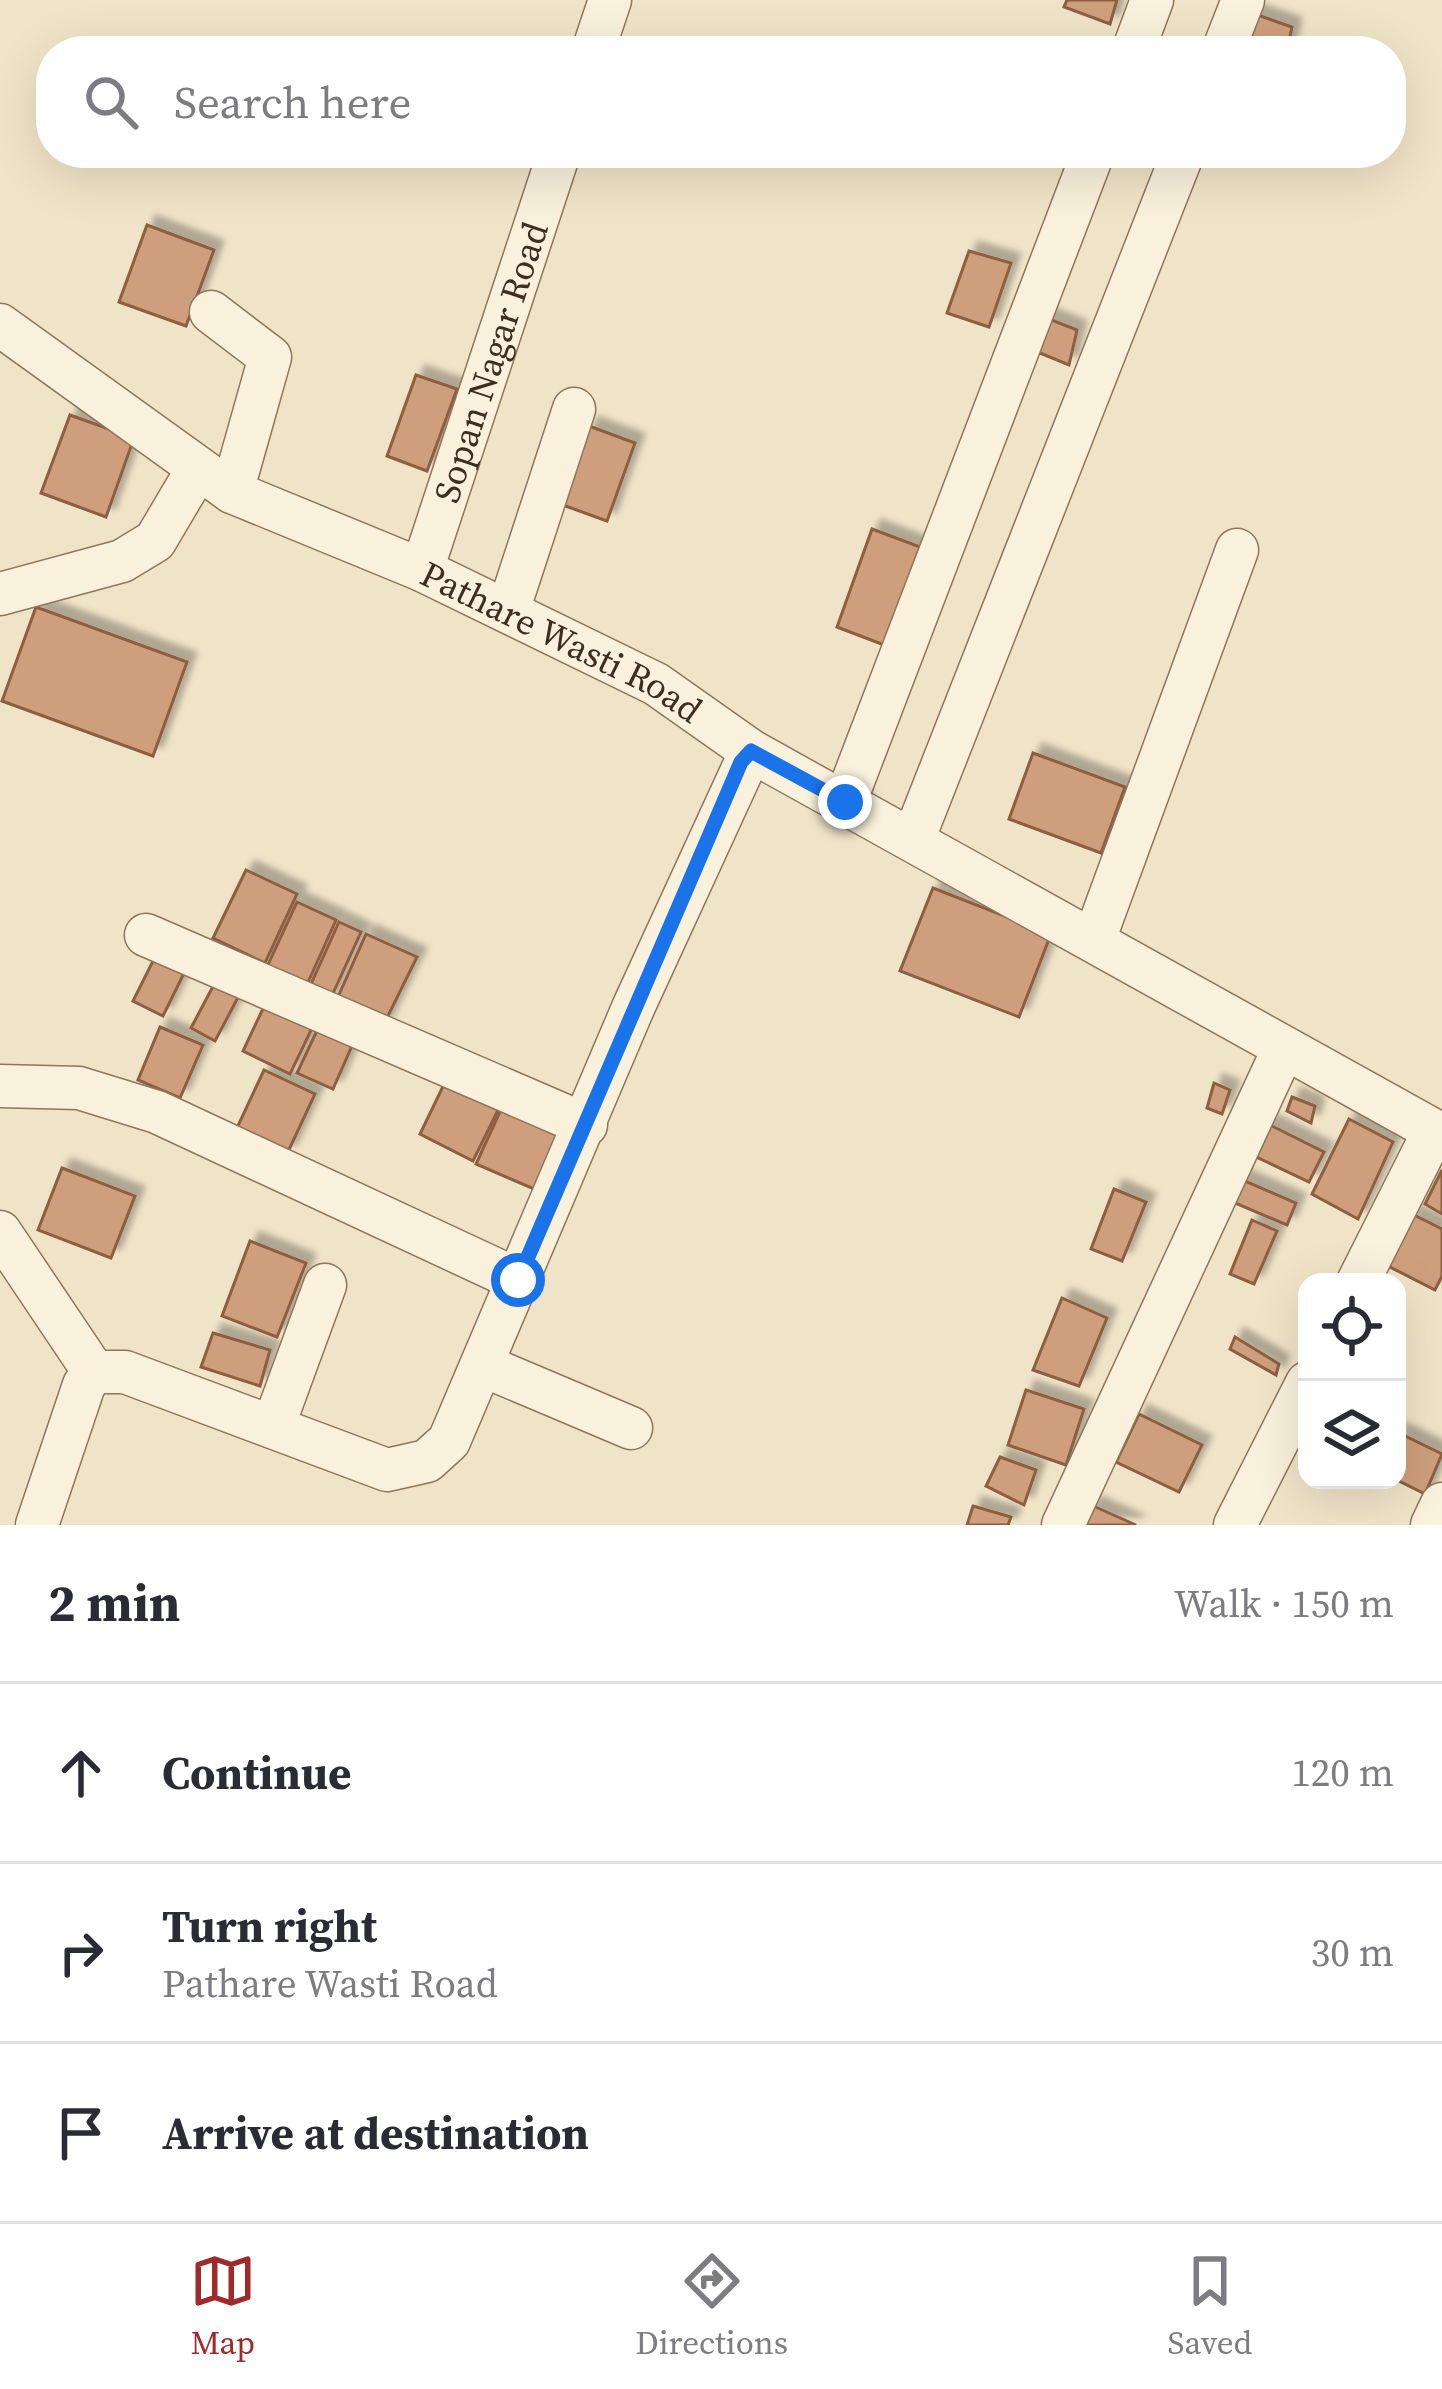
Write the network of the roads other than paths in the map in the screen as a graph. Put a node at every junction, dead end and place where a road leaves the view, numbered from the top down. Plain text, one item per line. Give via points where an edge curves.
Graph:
1 (610, 0) edge
2 (1152, 0) edge
3 (1243, 0) edge
4 (598, 36) edge
5 (1138, 36) edge
6 (1228, 36) edge
7 (554, 168) edge
8 (1088, 168) edge
9 (1177, 168) edge
10 (211, 313) dead end
11 (0, 325) edge
12 (574, 409) dead end
13 (214, 481) junction
14 (1238, 550) dead end
15 (422, 570) junction
16 (0, 594) edge
17 (508, 611) junction
18 (751, 751) junction
19 (845, 802) junction
20 (914, 841) junction
21 (146, 934) dead end
22 (1094, 940) junction
23 (1285, 1048) junction
24 (0, 1086) edge
25 (586, 1126) junction
26 (1438, 1133) edge
27 (0, 1232) edge
28 (1363, 1273) edge
29 (518, 1280) junction
30 (325, 1285) dead end
31 (482, 1365) junction
32 (94, 1372) junction
33 (1298, 1401) edge
34 (273, 1427) junction
35 (631, 1428) dead end
36 (1442, 1504) edge
37 (37, 1525) edge
38 (1063, 1525) edge
39 (1235, 1525) edge
40 (1432, 1525) edge

1 - 4 street
2 - 5 street
3 - 6 street
7 - 15 street, Sopan Nagar Road
8 - 19 street
9 - 20 street
10 - 13 street via 269,357
11 - 13 street, Pathare Wasti Road
12 - 17 street
13 - 15 street, Pathare Wasti Road
13 - 16 street via 155,541 122,561
14 - 22 street
15 - 17 street, Pathare Wasti Road
17 - 18 street, Pathare Wasti Road via 656,683
18 - 19 street, Pathare Wasti Road
18 - 25 street
19 - 20 street, Pathare Wasti Road
20 - 22 street, Pathare Wasti Road
21 - 25 street
22 - 23 street, Pathare Wasti Road
23 - 26 street, Pathare Wasti Road
23 - 38 street
24 - 29 street via 79,1088 158,1112
25 - 29 street
26 - 28 street
27 - 32 street
29 - 31 street
30 - 34 street
31 - 34 street via 449,1441 407,1468 387,1470
31 - 35 street
32 - 34 street via 125,1372
32 - 37 street
33 - 39 street
36 - 40 street

